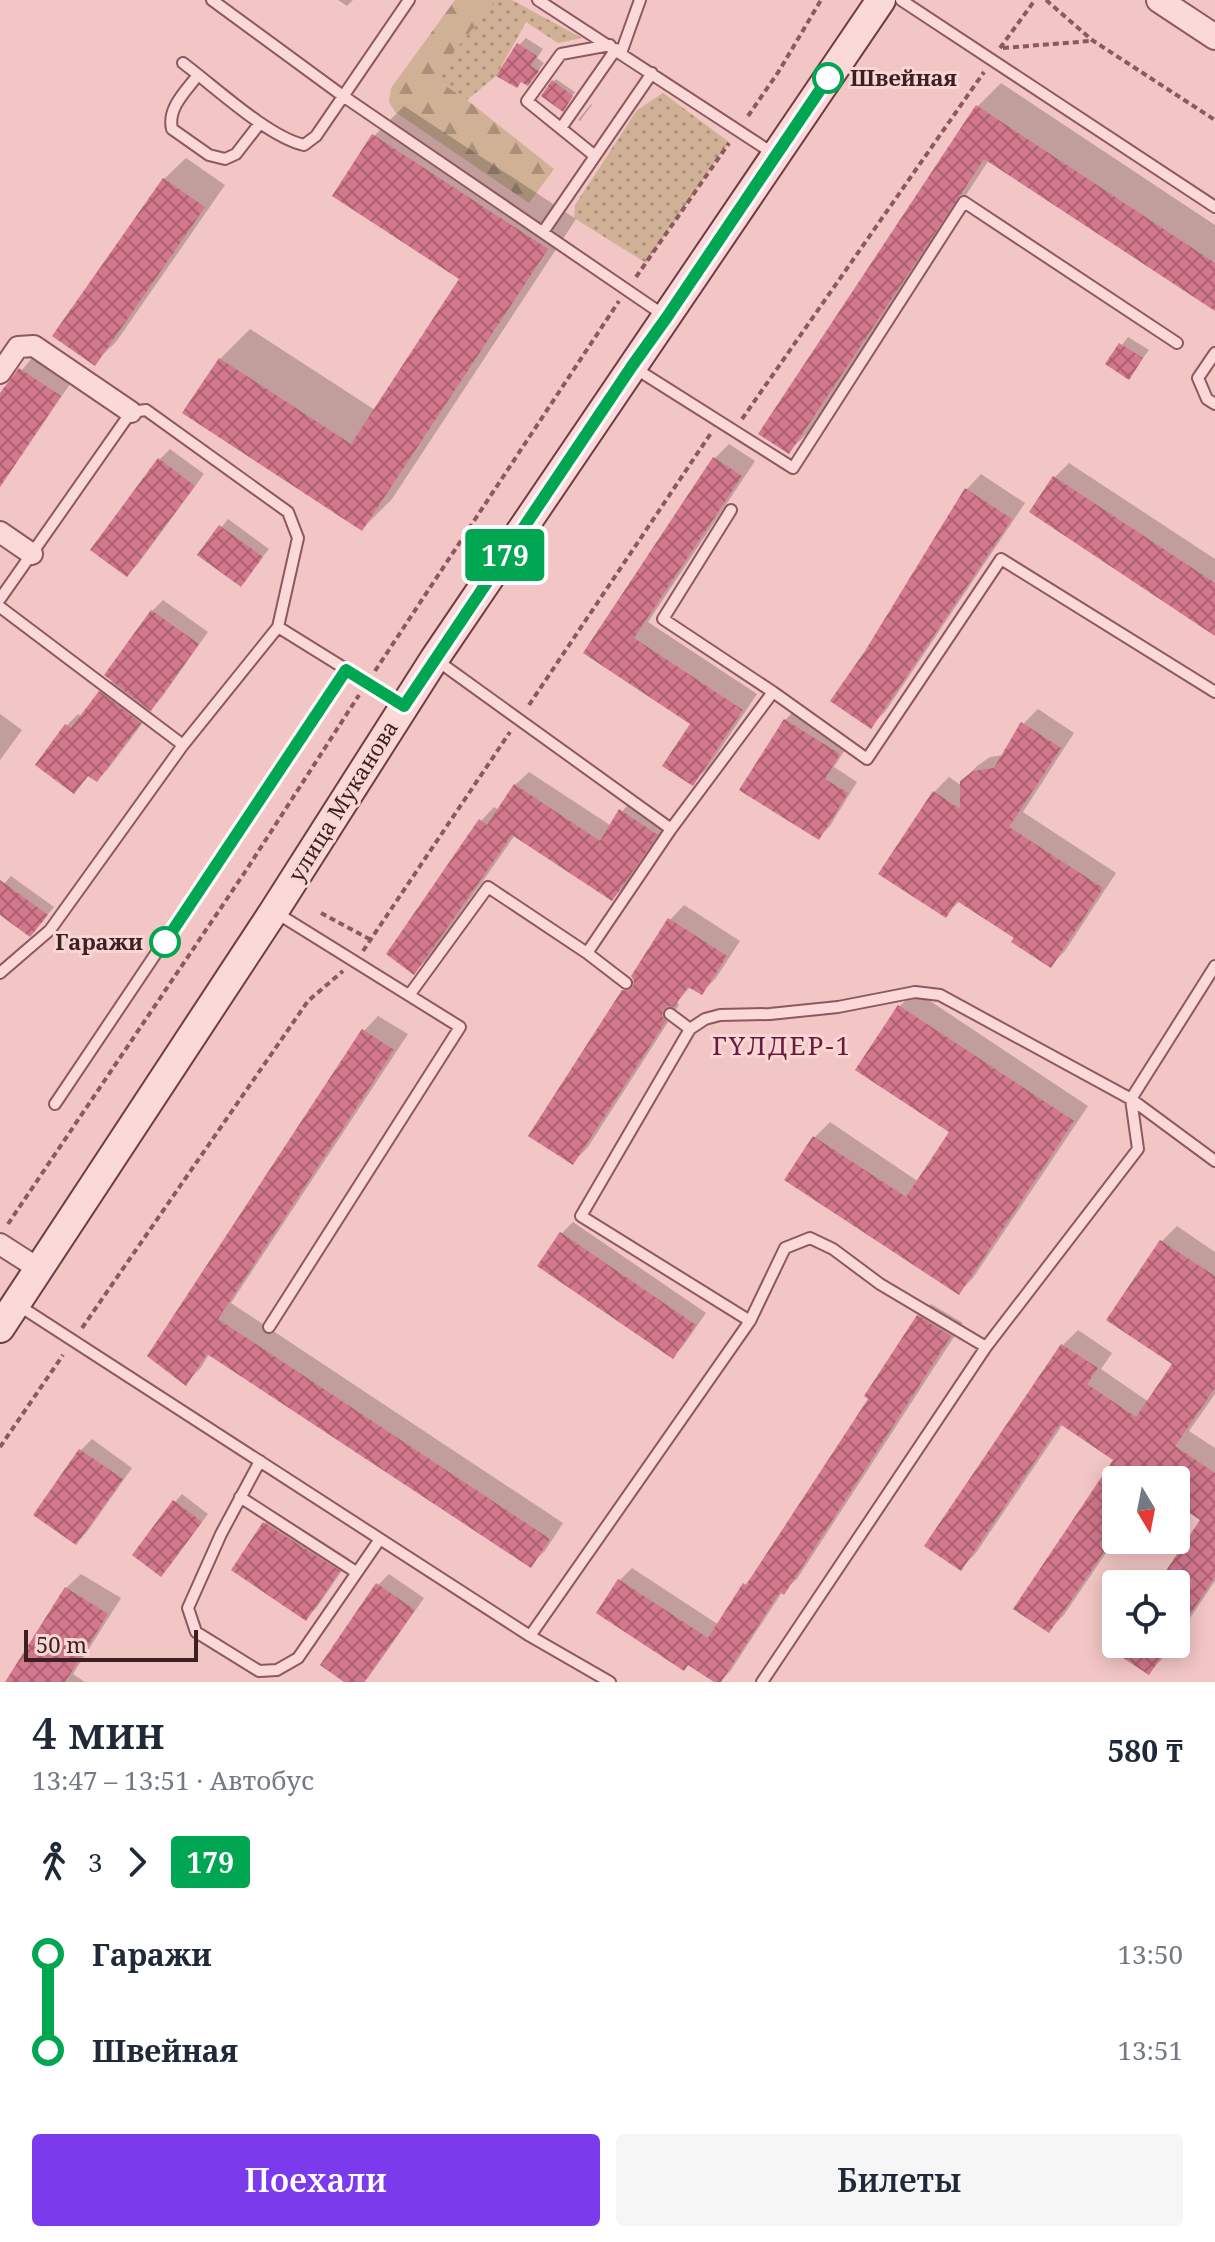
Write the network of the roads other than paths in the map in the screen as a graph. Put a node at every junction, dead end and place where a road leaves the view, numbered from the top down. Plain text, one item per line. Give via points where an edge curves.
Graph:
1 (212, 0) edge
2 (409, 0) edge
3 (538, 0) edge
4 (640, 0) edge
5 (881, 0) edge
6 (901, 0) edge
7 (1165, 2) edge
8 (1215, 37) edge
9 (616, 49) junction
10 (183, 63) dead end
11 (652, 73) junction
12 (198, 75) junction
13 (343, 96) junction
14 (260, 123) junction
15 (561, 128) junction
16 (776, 155) junction
17 (595, 156) junction
18 (1215, 207) edge
19 (543, 232) junction
20 (667, 317) junction
21 (1177, 343) dead end
22 (1215, 353) edge
23 (632, 366) junction
24 (0, 373) edge
25 (1215, 404) edge
26 (131, 412) junction
27 (731, 510) dead end
28 (0, 532) edge
29 (32, 554) junction
30 (0, 599) edge
31 (0, 607) edge
32 (278, 627) junction
33 (435, 658) junction
34 (346, 670) junction
35 (773, 692) junction
36 (1215, 692) edge
37 (404, 706) junction
38 (183, 745) junction
39 (671, 829) junction
40 (274, 911) junction
41 (587, 953) junction
42 (1215, 966) edge
43 (0, 973) edge
44 (626, 983) dead end
45 (410, 994) junction
46 (670, 1014) dead end
47 (690, 1029) junction
48 (1131, 1099) junction
49 (55, 1104) dead end
50 (1215, 1161) edge
51 (0, 1244) edge
52 (39, 1269) junction
53 (16, 1304) junction
54 (750, 1321) junction
55 (269, 1327) dead end
56 (0, 1328) edge
57 (986, 1347) junction
58 (260, 1461) junction
59 (240, 1497) junction
60 (380, 1539) junction
61 (356, 1572) junction
62 (530, 1636) junction
63 (610, 1682) edge
64 (762, 1682) edge

1 - 13 lane
2 - 13 lane
3 - 9 lane
4 - 9 lane
5 - 16 main road, улица Муканова
6 - 18 lane
7 - 8 street
9 - 11 lane
9 - 15 lane
9 - 15 lane via 561,54 527,101
10 - 12 lane
11 - 16 lane
11 - 17 lane
12 - 14 lane
12 - 14 lane via 172,111 172,129 209,155 225,159 236,154
13 - 14 lane via 304,145 289,142
13 - 19 lane
15 - 17 lane
16 - 20 main road, улица Муканова
17 - 19 lane
19 - 20 lane
20 - 23 main road, улица Муканова
21 - 23 lane via 964,202 793,468
22 - 25 lane via 1198,378
23 - 33 main road, улица Муканова
24 - 26 street via 18,347 34,346
26 - 29 lane
26 - 32 lane via 146,410 288,512 298,538
27 - 35 lane via 663,619
28 - 29 street
29 - 30 lane
31 - 38 lane
32 - 34 lane
32 - 38 lane
33 - 37 main road, улица Муканова
33 - 39 lane
34 - 37 lane
34 - 49 lane
35 - 36 lane via 867,759 1001,559
35 - 39 lane
37 - 40 main road, улица Муканова
38 - 43 lane via 50,930
39 - 41 lane
40 - 45 lane
40 - 52 main road, улица Муканова
41 - 44 lane
41 - 45 lane via 488,887
42 - 48 lane
45 - 55 lane via 460,1027
46 - 47 lane
47 - 48 lane via 720,1015 838,1007 915,992 940,995
47 - 54 lane via 581,1216
48 - 50 lane
48 - 57 lane via 1138,1149
51 - 52 street
52 - 53 main road, улица Муканова
53 - 56 main road, улица Муканова
53 - 58 lane
54 - 57 lane via 785,1248 810,1238
54 - 62 lane
57 - 64 lane
58 - 59 lane
58 - 60 lane
59 - 61 lane
59 - 61 lane via 188,1608 196,1632 259,1671 277,1670 298,1658
60 - 61 lane
60 - 62 lane
62 - 63 lane

